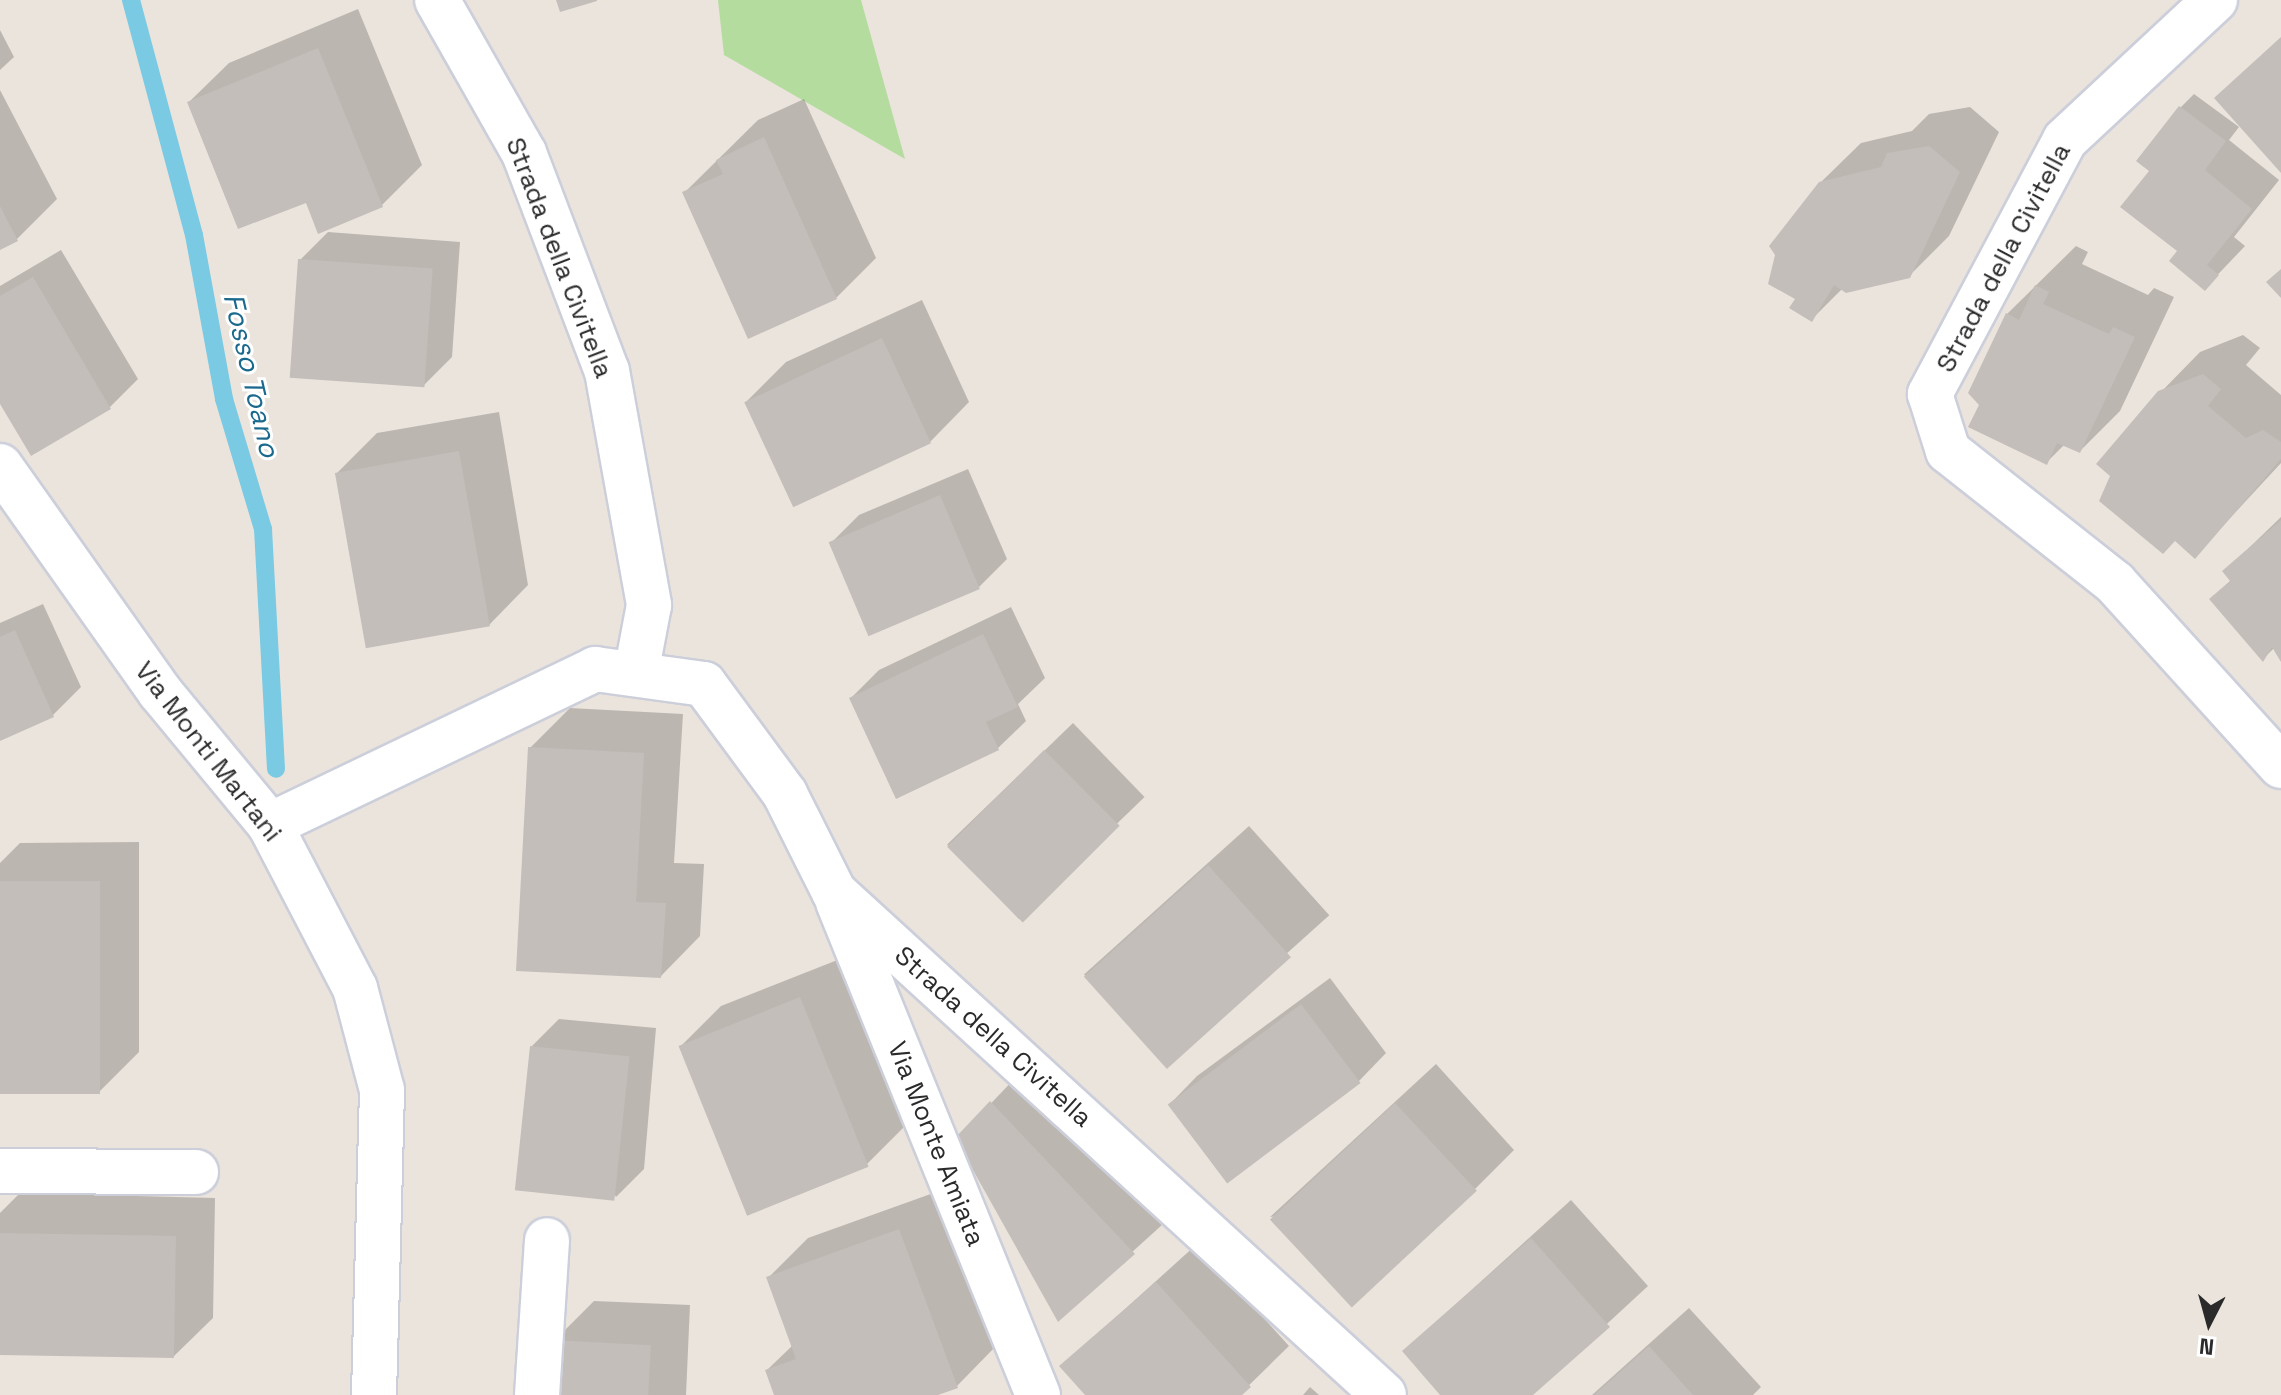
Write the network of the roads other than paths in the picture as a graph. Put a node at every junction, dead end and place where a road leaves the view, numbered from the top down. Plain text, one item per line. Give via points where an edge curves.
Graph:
1 (437, 0) edge
2 (2215, 0) edge
3 (0, 466) edge
4 (636, 674) junction
5 (2281, 766) edge
6 (270, 825) junction
7 (834, 892) junction
8 (0, 1171) edge
9 (196, 1172) dead end
10 (547, 1240) dead end
11 (374, 1395) edge
12 (537, 1395) edge
13 (1038, 1395) edge
14 (1384, 1395) edge

1 - 4 street, Strada della Civitella via 524,153 607,371 649,605
2 - 5 street, Strada della Civitella via 2065,140 1930,394 1948,451 2115,583
3 - 6 street, Via Monti Martani via 160,692
4 - 6 street, Strada della Civitella via 595,669
4 - 7 street, Strada della Civitella via 704,684 785,794
6 - 11 street, Via Monti Martani via 355,988 382,1090
7 - 13 street, Via Monte Amiata
7 - 14 street, Strada della Civitella
8 - 9 street
10 - 12 street

